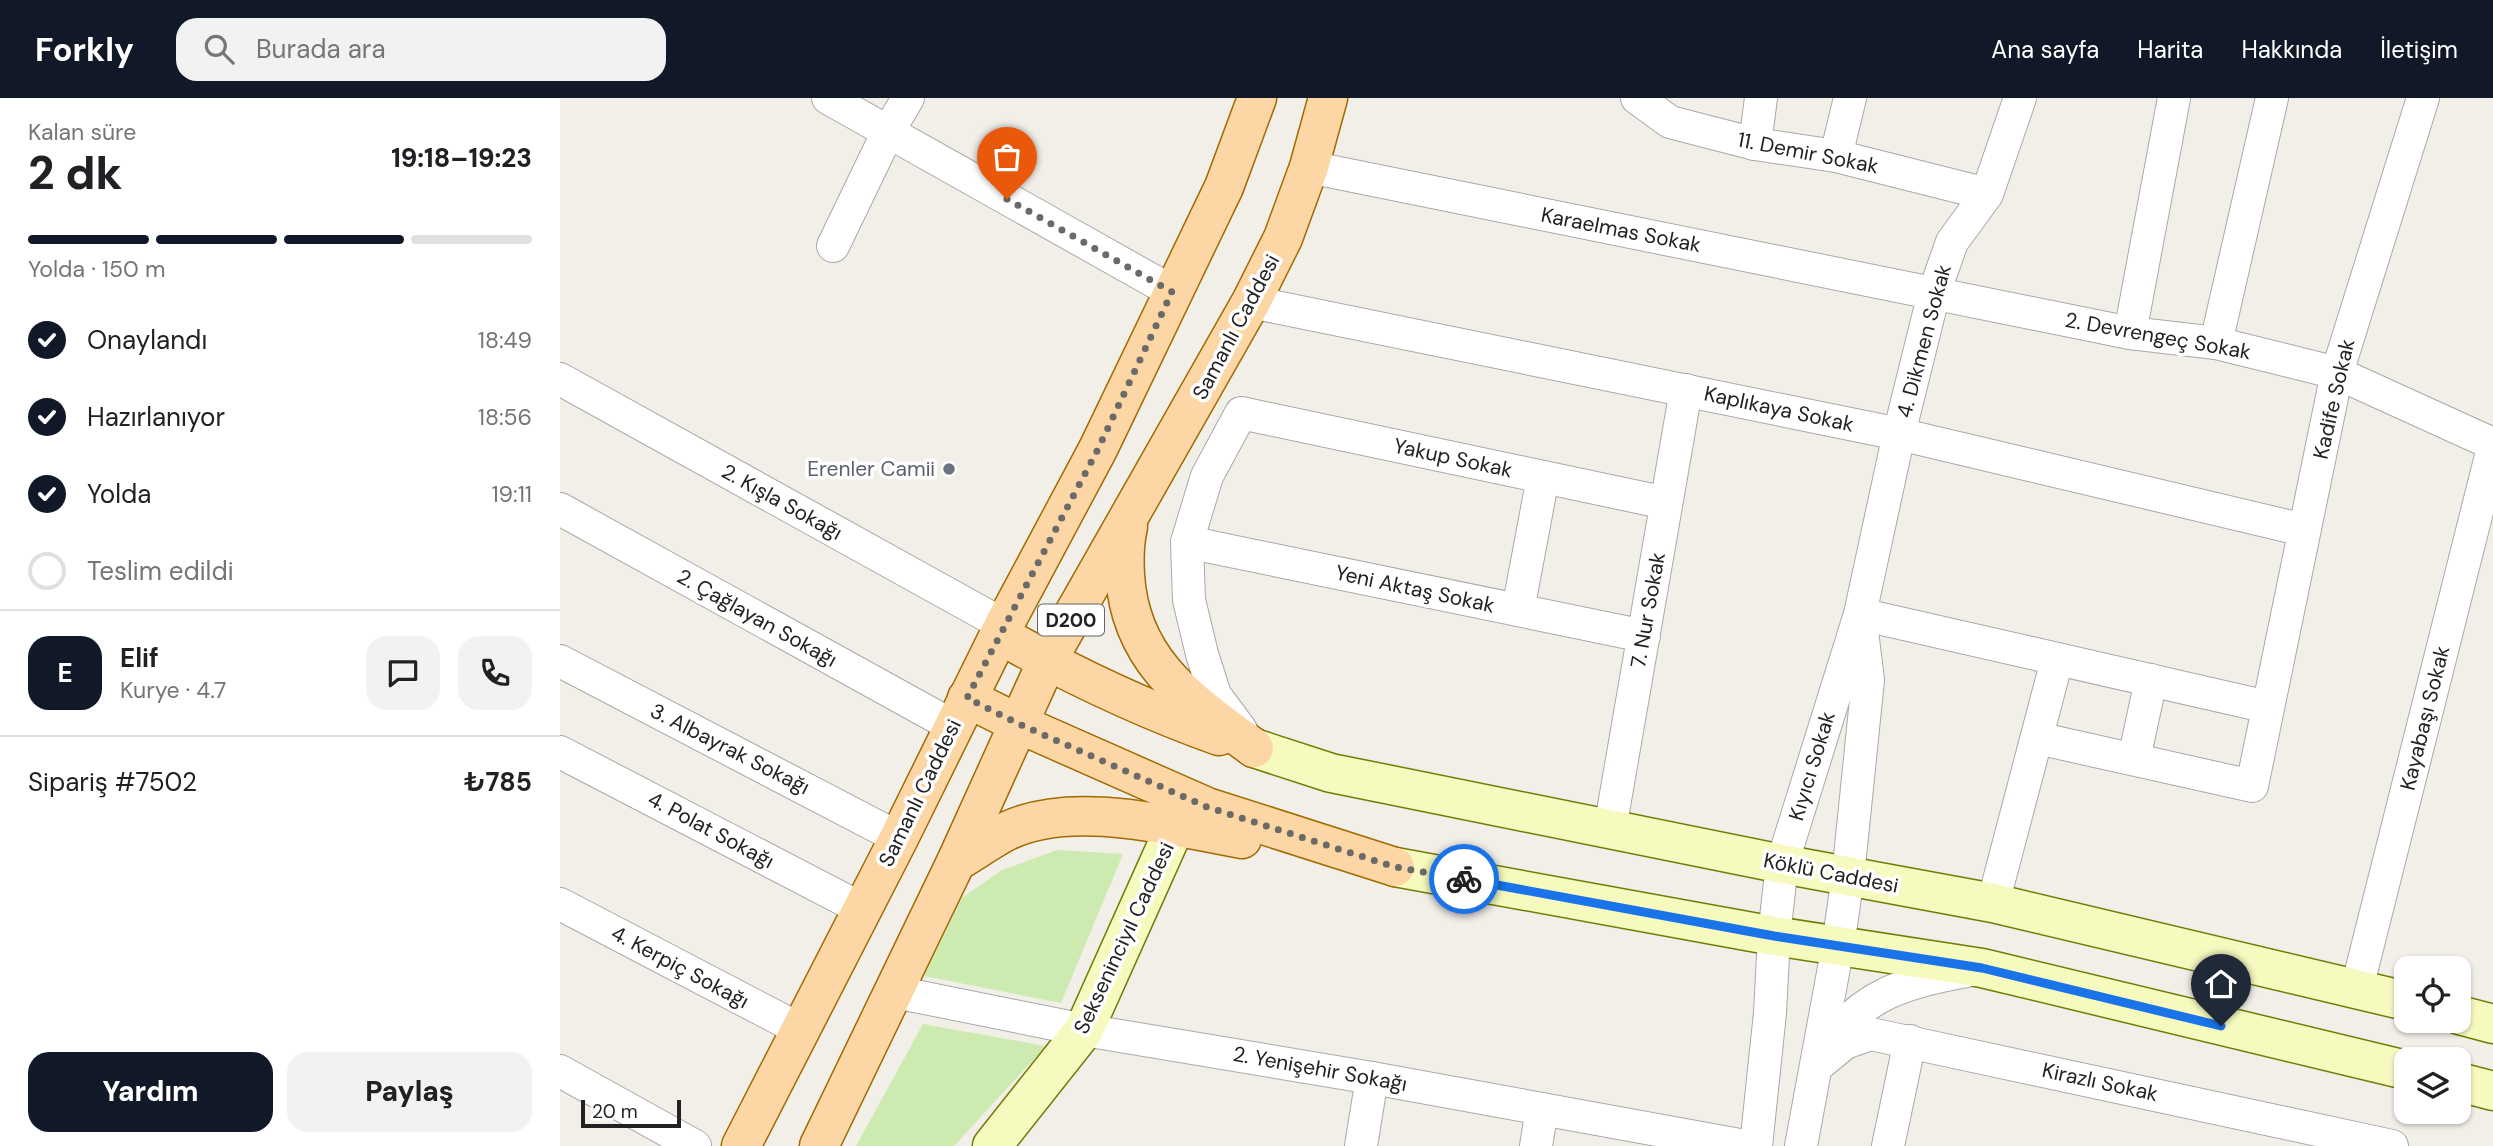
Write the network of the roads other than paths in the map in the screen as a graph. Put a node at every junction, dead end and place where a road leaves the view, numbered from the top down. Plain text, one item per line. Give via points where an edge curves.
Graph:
1 (828, 98) edge
2 (908, 98) edge
3 (1257, 98) edge
4 (1328, 98) edge
5 (1637, 98) edge
6 (1761, 98) edge
7 (1850, 98) edge
8 (2020, 98) edge
9 (2174, 98) edge
10 (2423, 98) edge
11 (2265, 99) edge
12 (888, 132) junction
13 (1755, 144) junction
14 (1836, 156) junction
15 (1309, 167) junction
16 (1987, 194) junction
17 (833, 246) dead end
18 (1172, 292) junction
19 (1934, 293) junction
20 (1251, 302) junction
21 (2130, 333) junction
22 (2216, 342) junction
23 (2337, 373) junction
24 (560, 379) edge
25 (1686, 390) junction
26 (1899, 434) junction
27 (2493, 446) edge
28 (1543, 477) junction
29 (1667, 503) junction
30 (560, 509) edge
31 (1130, 515) junction
32 (2304, 530) junction
33 (1187, 542) junction
34 (1518, 610) junction
35 (1860, 614) junction
36 (1002, 630) junction
37 (1644, 636) junction
38 (2057, 660) junction
39 (560, 661) edge
40 (1047, 661) junction
41 (2151, 680) junction
42 (2268, 707) junction
43 (960, 712) junction
44 (1019, 724) junction
45 (2037, 738) junction
46 (1254, 748) junction
47 (560, 752) edge
48 (2134, 759) junction
49 (1175, 827) junction
50 (1610, 829) junction
51 (899, 838) junction
52 (956, 862) junction
53 (1782, 864) junction
54 (1395, 867) junction
55 (1848, 876) junction
56 (1993, 903) junction
57 (560, 904) edge
58 (862, 909) junction
59 (1774, 936) junction
60 (1838, 947) junction
61 (1982, 968) junction
62 (2357, 988) junction
63 (895, 992) junction
64 (2394, 998) edge
65 (2471, 1018) edge
66 (2493, 1024) edge
67 (801, 1030) junction
68 (1084, 1030) junction
69 (1910, 1041) junction
70 (1817, 1066) junction
71 (2394, 1067) edge
72 (560, 1071) edge
73 (1372, 1078) junction
74 (2471, 1086) edge
75 (2493, 1091) edge
76 (1542, 1109) junction
77 (695, 1146) edge
78 (741, 1146) edge
79 (818, 1146) edge
80 (992, 1146) edge
81 (1361, 1146) edge
82 (1536, 1146) edge
83 (1745, 1146) edge
84 (1756, 1146) edge
85 (1801, 1146) edge
86 (1888, 1146) edge
87 (2392, 1146) edge

1 - 12 street
2 - 12 street
3 - 18 main road, Samanlı Caddesi / D200 via 1224,187
4 - 15 main road, Samanlı Caddesi / D200
5 - 13 street, 11. Demir Sokak via 1670,122
6 - 13 street
7 - 14 street
8 - 16 street, 4. Dikmen Sokak
9 - 21 street
10 - 23 street, Kadife Sokak
11 - 22 street
12 - 17 street
12 - 18 street
13 - 14 street, 11. Demir Sokak
14 - 16 street, 11. Demir Sokak
15 - 19 street, Karaelmas Sokak
15 - 20 main road, Samanlı Caddesi / D200 via 1283,238
16 - 19 street, 4. Dikmen Sokak via 1952,242
18 - 36 main road, Samanlı Caddesi / D200 via 1098,449
19 - 21 street, 2. Devrengeç Sokak
19 - 26 street, 4. Dikmen Sokak
20 - 25 street, Kaplıkaya Sokak
20 - 31 main road, Samanlı Caddesi / D200
21 - 22 street, 2. Devrengeç Sokak
22 - 23 street, 2. Devrengeç Sokak
23 - 27 street, 2. Devrengeç Sokak
23 - 32 street, Kadife Sokak
24 - 36 street, 2. Kışla Sokağı
25 - 26 street, Kaplıkaya Sokak
25 - 29 street, 7. Nur Sokak
26 - 32 street, Kaplıkaya Sokak
26 - 35 street, Kıyıcı Sokak
27 - 62 street, Kayabaşı Sokak
28 - 29 street, Yakup Sokak
28 - 33 street, Yakup Sokak via 1241,413 1207,476
28 - 34 street
29 - 37 street, 7. Nur Sokak
30 - 43 street, 2. Çağlayan Sokağı
31 - 40 main road, Samanlı Caddesi / D200
31 - 46 main road via 1124,546 1126,594 1138,634 1161,672 1194,704
32 - 42 street, Kadife Sokak
33 - 34 street, Yeni Aktaş Sokak
33 - 46 street via 1189,600 1215,695
34 - 37 street, Yeni Aktaş Sokak
35 - 38 street
35 - 53 street, Kıyıcı Sokak
35 - 55 street via 1868,680
36 - 40 main road
36 - 43 main road, Samanlı Caddesi / D200
37 - 50 street, 7. Nur Sokak
38 - 41 street
38 - 45 street
39 - 51 street, 3. Albayrak Sokağı
40 - 44 main road, Samanlı Caddesi / D200
40 - 46 main road via 1166,717
41 - 42 street
41 - 48 street
42 - 48 street, Kadife Sokak via 2252,786
43 - 44 main road
43 - 51 main road, Samanlı Caddesi / D200
44 - 52 main road, Samanlı Caddesi / D200
44 - 54 main road via 1207,807
45 - 48 street
45 - 56 street
46 - 50 main road, Köklü Caddesi via 1331,773
47 - 58 street, 4. Polat Sokağı
49 - 52 main road via 1098,815 1045,818 1008,830
49 - 54 main road
49 - 68 main road, Sekseninciyıl Caddesi
50 - 53 main road, Köklü Caddesi
51 - 58 main road, Samanlı Caddesi / D200
52 - 63 main road, Samanlı Caddesi / D200
53 - 55 main road, Köklü Caddesi
53 - 59 street, Kıyıcı Sokak
54 - 59 main road
55 - 56 main road, Köklü Caddesi
55 - 60 street
56 - 62 main road, Köklü Caddesi
57 - 67 street, 4. Kerpiç Sokağı
58 - 67 main road, Samanlı Caddesi / D200
59 - 60 main road
59 - 84 street, Kıyıcı Sokak
60 - 61 main road
60 - 70 street
61 - 70 street via 1908,984 1870,1000 1837,1031
61 - 71 main road
62 - 64 main road, Köklü Caddesi
63 - 68 street, 2. Yenişehir Sokağı
63 - 79 main road, Samanlı Caddesi / D200
65 - 66 main road
67 - 78 main road, Samanlı Caddesi / D200
68 - 73 street, 2. Yenişehir Sokağı
68 - 80 main road, Sekseninciyıl Caddesi
69 - 70 street, Kirazlı Sokak via 1871,1034 1845,1043
69 - 86 street
69 - 87 street, Kirazlı Sokak
70 - 85 street
72 - 77 street
73 - 76 street, 2. Yenişehir Sokağı
73 - 81 street
74 - 75 main road
76 - 82 street
76 - 83 street, 2. Yenişehir Sokağı

